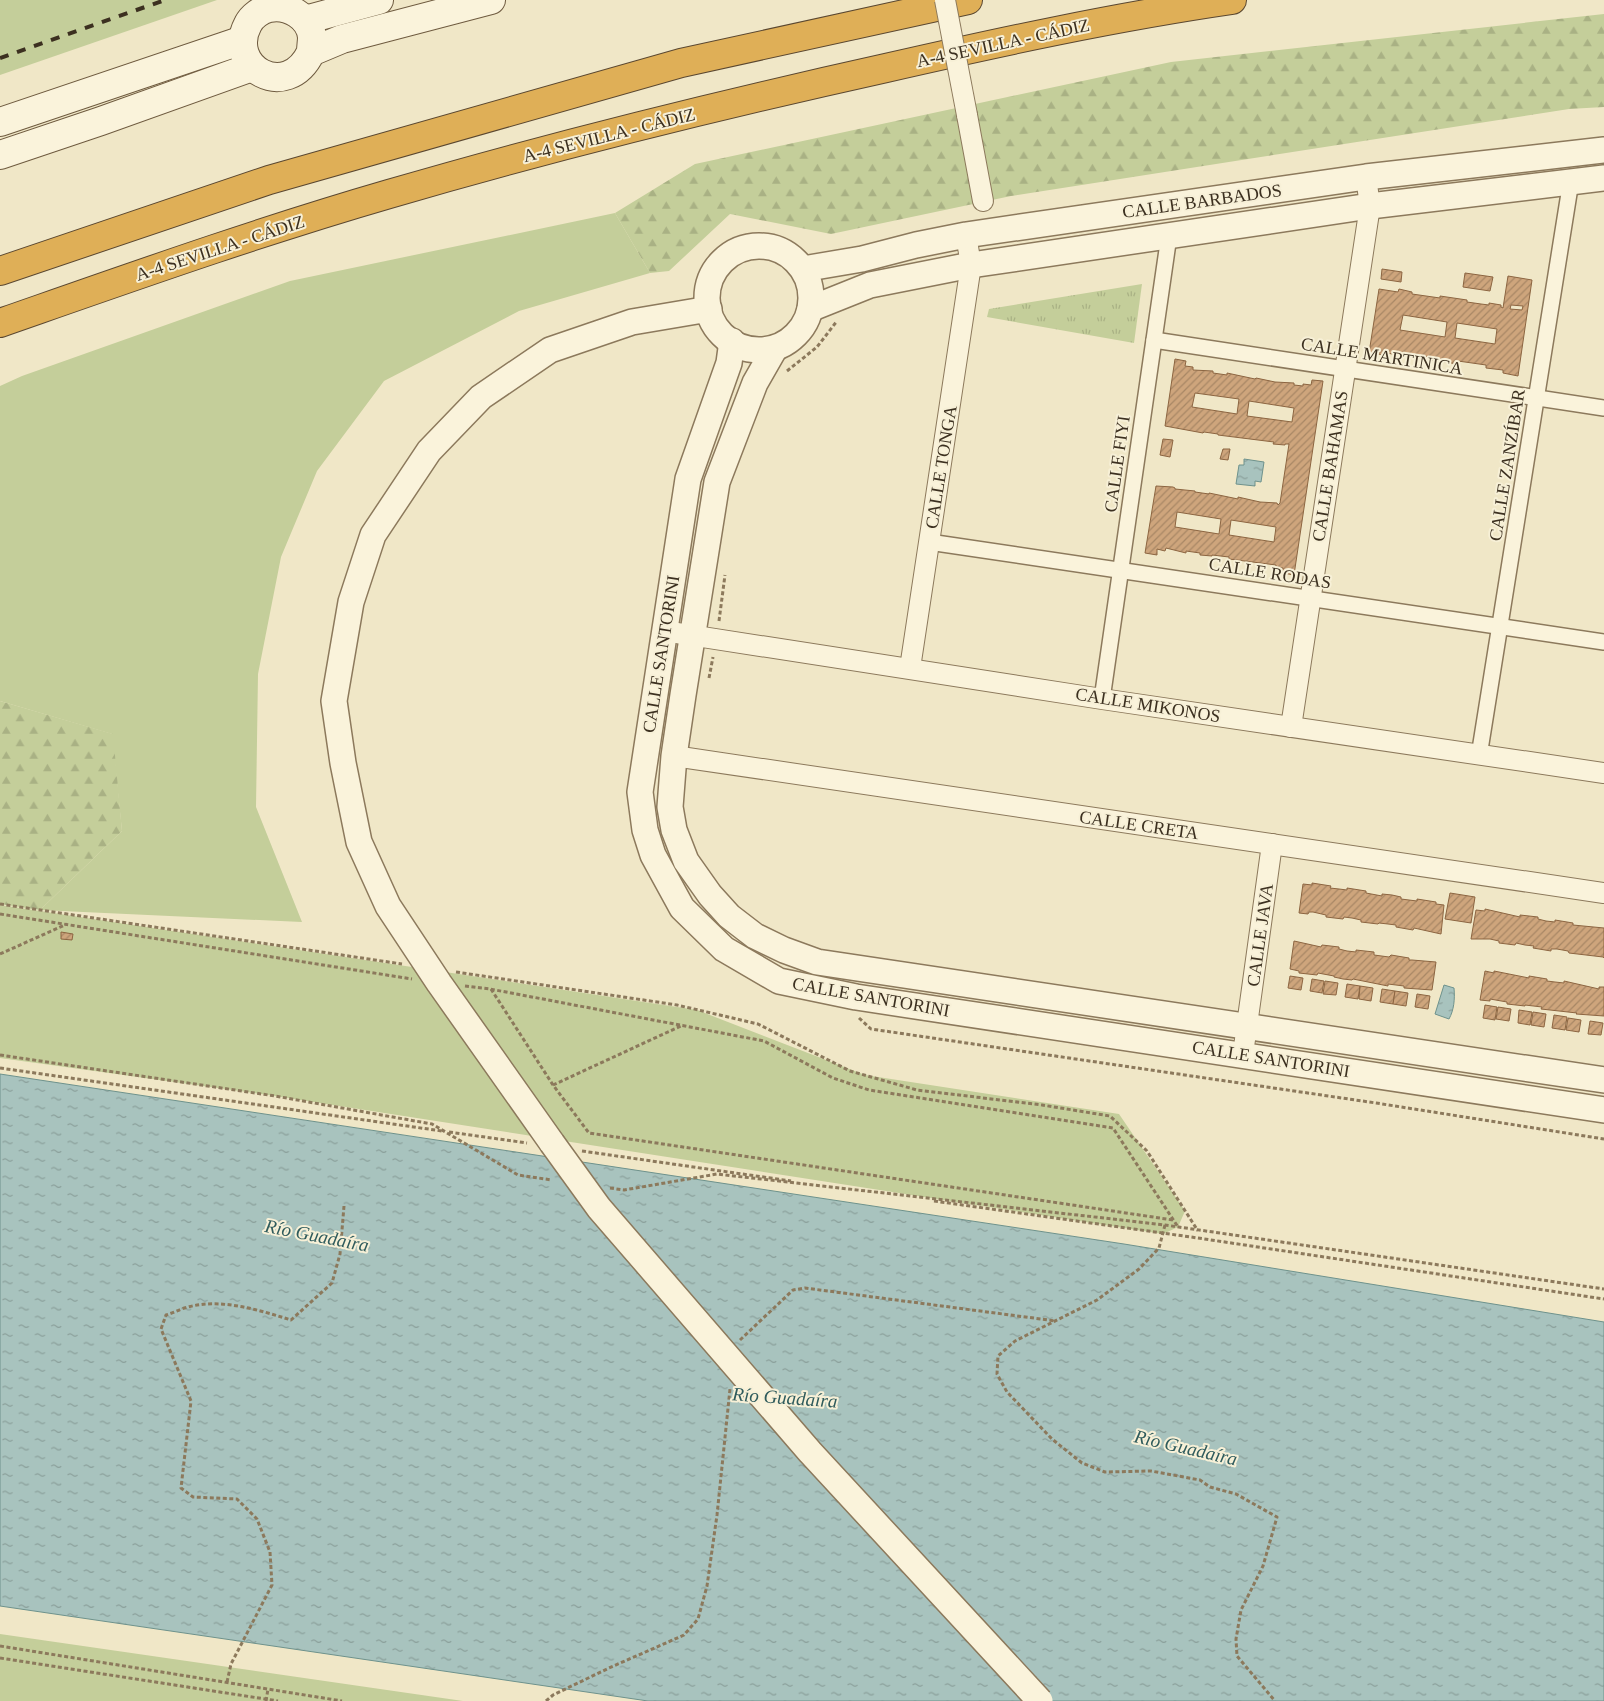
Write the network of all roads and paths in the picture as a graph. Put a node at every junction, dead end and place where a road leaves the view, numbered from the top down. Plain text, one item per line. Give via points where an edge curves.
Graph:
1 (379, 0) edge
2 (491, 0) edge
3 (945, 0) edge
4 (968, 0) edge
5 (1232, 0) edge
6 (305, 20) junction
7 (243, 40) junction
8 (311, 52) junction
9 (252, 67) junction
10 (0, 122) edge
11 (1604, 150) edge
12 (0, 155) edge
13 (1366, 177) junction
14 (1604, 178) edge
15 (1571, 181) junction
16 (984, 201) dead end
17 (1370, 206) junction
18 (966, 235) junction
19 (1170, 236) junction
20 (971, 266) junction
21 (803, 268) junction
22 (0, 271) edge
23 (709, 309) junction
24 (810, 309) junction
25 (0, 323) edge
26 (1154, 340) junction
27 (732, 341) junction
28 (775, 348) junction
29 (1345, 369) junction
30 (1536, 398) junction
31 (1604, 408) edge
32 (930, 542) junction
33 (1121, 570) junction
34 (725, 574) dead end
35 (1310, 598) junction
36 (1500, 628) junction
37 (664, 631) junction
38 (692, 635) junction
39 (717, 639) junction
40 (1604, 642) edge
41 (910, 668) junction
42 (707, 683) dead end
43 (1102, 699) junction
44 (1291, 727) junction
45 (674, 756) junction
46 (1480, 756) junction
47 (1604, 773) edge
48 (1272, 844) junction
49 (1604, 893) edge
50 (0, 904) edge
51 (0, 914) edge
52 (68, 924) junction
53 (0, 954) edge
54 (433, 975) junction
55 (490, 989) junction
56 (857, 1017) dead end
57 (683, 1024) junction
58 (1247, 1025) junction
59 (1243, 1054) junction
60 (0, 1055) edge
61 (0, 1068) edge
62 (1604, 1080) edge
63 (553, 1085) junction
64 (1604, 1110) edge
65 (1604, 1139) edge
66 (541, 1143) junction
67 (578, 1150) dead end
68 (556, 1180) dead end
69 (605, 1187) dead end
70 (344, 1206) dead end
71 (1173, 1220) junction
72 (1165, 1225) junction
73 (1178, 1227) junction
74 (1198, 1231) junction
75 (1163, 1234) junction
76 (1604, 1289) edge
77 (1604, 1299) edge
78 (1056, 1321) junction
79 (737, 1345) dead end
80 (726, 1414) dead end
81 (0, 1646) edge
82 (0, 1658) edge
83 (227, 1682) junction
84 (268, 1689) junction
85 (266, 1700) edge
86 (278, 1701) edge
87 (342, 1701) edge
88 (546, 1701) edge
89 (1040, 1701) edge
90 (1275, 1701) edge

1 - 6 main road
2 - 8 main road via 342,39
3 - 16 street, bridge
4 - 22 highway via 681,63 269,180
5 - 25 highway, A-4 SEVILLA - CÁDIZ via 1001,42 601,136 388,194 192,256
6 - 7 main road via 288,9 267,9 250,20
6 - 8 main road via 312,35
7 - 9 main road via 245,54
7 - 10 main road
8 - 9 main road via 297,72 286,76 262,74
9 - 12 main road
11 - 13 street, CALLE BARBADOS
13 - 17 street, CALLE BAHAMAS
13 - 18 street, CALLE BARBADOS
14 - 15 street, CALLE BARBADOS
15 - 17 street, CALLE BARBADOS
15 - 30 street, CALLE ZANZÍBAR
17 - 19 street, CALLE BARBADOS
17 - 29 street, CALLE BAHAMAS
18 - 20 street, CALLE TONGA
18 - 21 street, CALLE BARBADOS via 862,259
19 - 20 street, CALLE BARBADOS
19 - 26 street, CALLE FIYI
20 - 24 street, CALLE BARBADOS via 870,285
20 - 32 street, CALLE TONGA
21 - 23 street via 774,247 756,245 739,249 724,259 713,274 708,291
21 - 24 street via 810,285
23 - 27 street via 715,326
23 - 54 street via 632,322 542,355 481,397 429,451 373,536 351,602 334,701 359,842 388,906
24 - 28 street via 800,330
26 - 29 street, CALLE MARTINICA
26 - 33 street, CALLE FIYI
27 - 28 street via 759,350
27 - 37 street, CALLE SANTORINI via 729,363 688,479
28 - 38 street, CALLE SANTORINI via 755,383 717,482
29 - 30 street, CALLE MARTINICA
29 - 35 street, CALLE BAHAMAS
30 - 31 street, CALLE MARTINICA
30 - 36 street, CALLE ZANZÍBAR
32 - 33 street, CALLE RODAS
32 - 41 street, CALLE TONGA
33 - 35 street, CALLE RODAS
33 - 43 street, CALLE FIYI
34 - 39 path
35 - 36 street, CALLE RODAS
35 - 44 street, CALLE BAHAMAS
36 - 40 street, CALLE RODAS
36 - 46 street, CALLE ZANZÍBAR
37 - 38 street, CALLE MIKONOS
37 - 59 street, CALLE SANTORINI via 640,792 645,830 653,855 682,908 724,950 779,981 856,997
38 - 39 street, CALLE MIKONOS
38 - 45 street, CALLE SANTORINI
39 - 41 street, CALLE MIKONOS
39 - 42 path
41 - 43 street, CALLE MIKONOS
43 - 44 street, CALLE MIKONOS
44 - 46 street, CALLE MIKONOS
45 - 48 street, CALLE CRETA
45 - 58 street, CALLE SANTORINI via 670,807 674,830 686,861 729,916 755,936 784,950 817,962
46 - 47 street, CALLE MIKONOS
48 - 49 street, CALLE CRETA
48 - 58 street, CALLE JAVA
50 - 54 path
51 - 52 path
52 - 53 path
52 - 54 path
54 - 55 path
54 - 66 street
54 - 74 path via 676,1005 758,1024 850,1071 917,1090 1110,1116 1147,1151
55 - 57 path
55 - 63 path
56 - 65 path via 871,1029
57 - 63 path
57 - 71 path via 764,1041 833,1078 869,1090 1113,1128
58 - 59 street, CALLE JAVA
58 - 62 street, CALLE SANTORINI
59 - 64 street, CALLE SANTORINI
60 - 68 path via 274,1096 432,1124 518,1175
61 - 66 path
63 - 71 path via 590,1133
66 - 89 street, bridge via 810,1452
67 - 75 path
69 - 72 path via 624,1190 717,1174
70 - 83 path via 340,1254 332,1283 291,1320 218,1304 188,1307 166,1316 161,1329 191,1401 181,1488 193,1497 237,1499 257,1519 270,1552 272,1585 231,1664
71 - 73 path
72 - 73 path
72 - 75 path
73 - 74 path
74 - 76 path
75 - 77 path
75 - 78 path via 1159,1248 1139,1269 1097,1300
78 - 79 path via 805,1288 792,1290
78 - 90 path via 1015,1341 998,1356 997,1374 1007,1392 1052,1439 1082,1463 1105,1472 1151,1471 1200,1480 1210,1487 1236,1494 1277,1517 1263,1566 1241,1610 1236,1639 1237,1656
80 - 88 path via 717,1515 707,1586 698,1619 684,1636 609,1668
81 - 83 path
82 - 85 path
83 - 84 path
84 - 85 path
84 - 87 path
85 - 86 path

